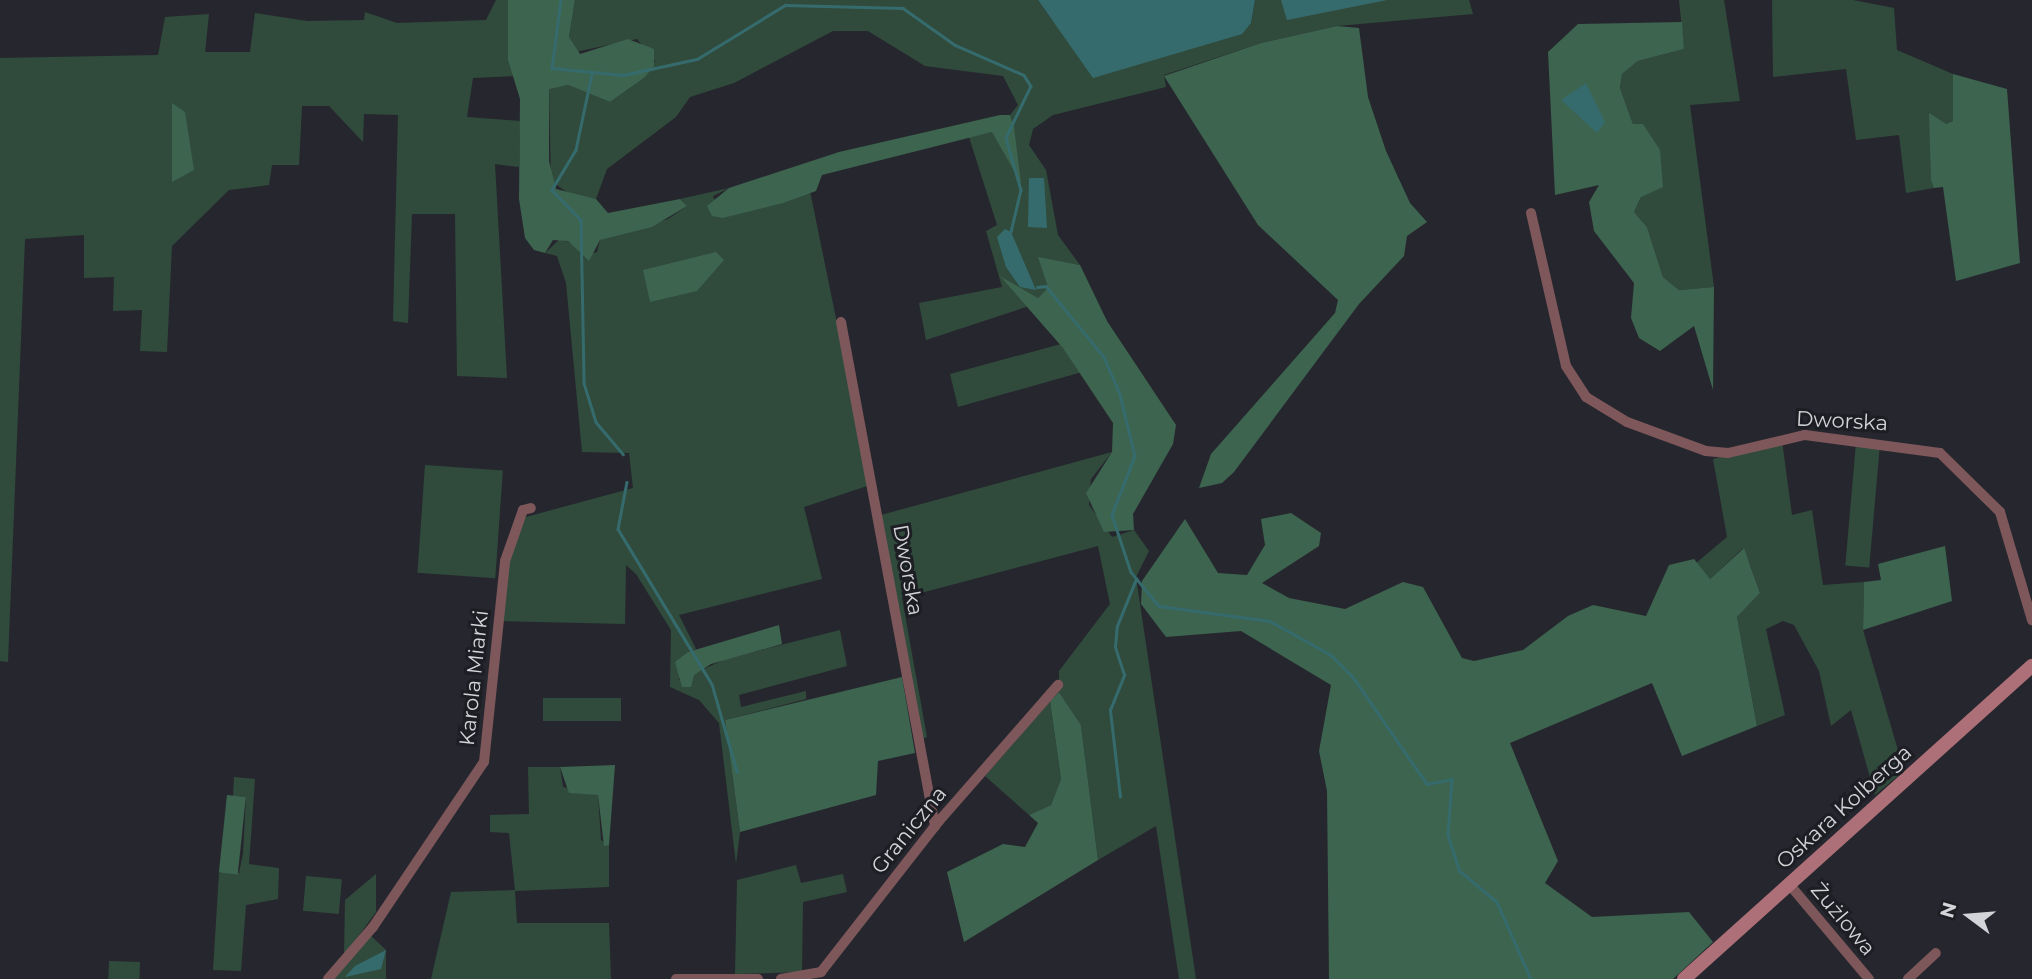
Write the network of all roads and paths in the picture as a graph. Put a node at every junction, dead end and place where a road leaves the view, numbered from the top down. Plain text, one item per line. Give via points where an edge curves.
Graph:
1 (1531, 213) dead end
2 (841, 322) dead end
3 (531, 508) dead end
4 (2032, 620) edge
5 (2032, 666) edge
6 (1058, 685) dead end
7 (935, 825) junction
8 (1789, 884) junction
9 (1936, 953) dead end
10 (328, 979) edge
11 (676, 979) edge
12 (758, 979) edge
13 (781, 979) edge
14 (1684, 979) edge
15 (1869, 979) edge
16 (1908, 979) edge

1 - 4 street, Dworska via 1566,366 1586,397 1627,422 1706,451 1728,453 1805,435 1940,453 2000,512
2 - 7 street, Dworska
3 - 10 street, Karola Miarki via 523,510 505,561 484,762 465,798 399,879 373,927
5 - 8 main road, Oskara Kolberga
6 - 7 street, Graniczna
7 - 13 street, Graniczna via 821,972
8 - 14 main road, Oskara Kolberga
8 - 15 street, Żużlowa
9 - 16 street
11 - 12 street

